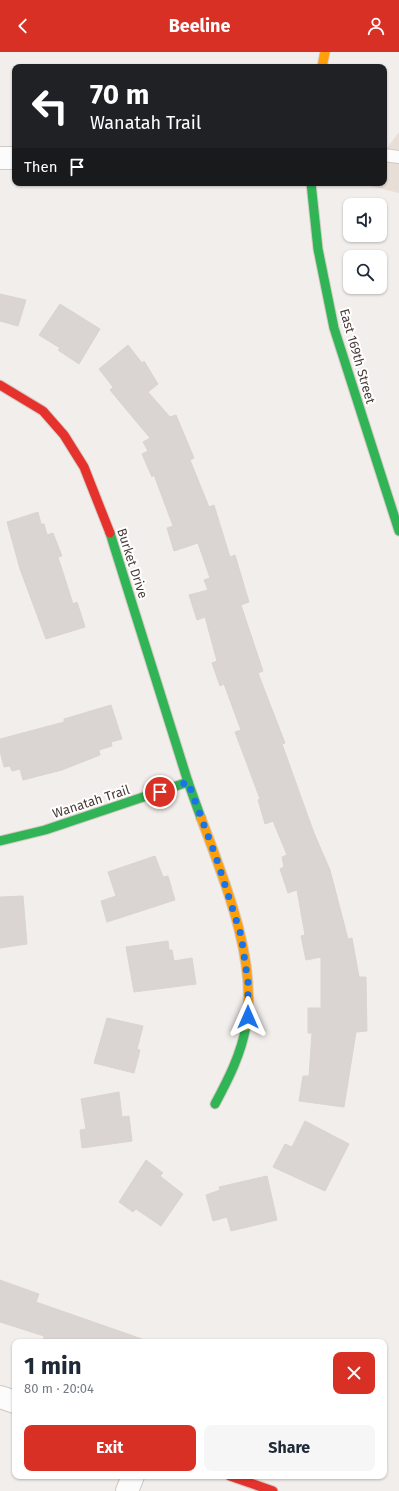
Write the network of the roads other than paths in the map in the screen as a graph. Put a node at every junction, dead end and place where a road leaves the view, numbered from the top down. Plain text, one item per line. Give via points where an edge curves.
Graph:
1 (325, 52) edge
2 (323, 64) edge
3 (387, 155) edge
4 (399, 157) edge
5 (0, 158) edge
6 (12, 158) edge
7 (311, 186) edge
8 (0, 385) edge
9 (399, 531) edge
10 (188, 782) junction
11 (0, 841) edge
12 (215, 1104) dead end
13 (0, 1397) edge
14 (12, 1401) edge
15 (132, 1479) edge
16 (239, 1479) edge
17 (128, 1491) edge
18 (273, 1491) edge

1 - 2 street
3 - 4 lane
5 - 6 street
7 - 9 street, East 169th Street via 318,250 334,328
8 - 10 street, Burket Drive via 43,411 64,435 84,467 110,533
10 - 11 street, Wanatah Trail via 45,830
10 - 12 street, Burket Drive via 241,935 248,982 248,1017 242,1044 234,1068
13 - 14 street
15 - 17 street
16 - 18 street

